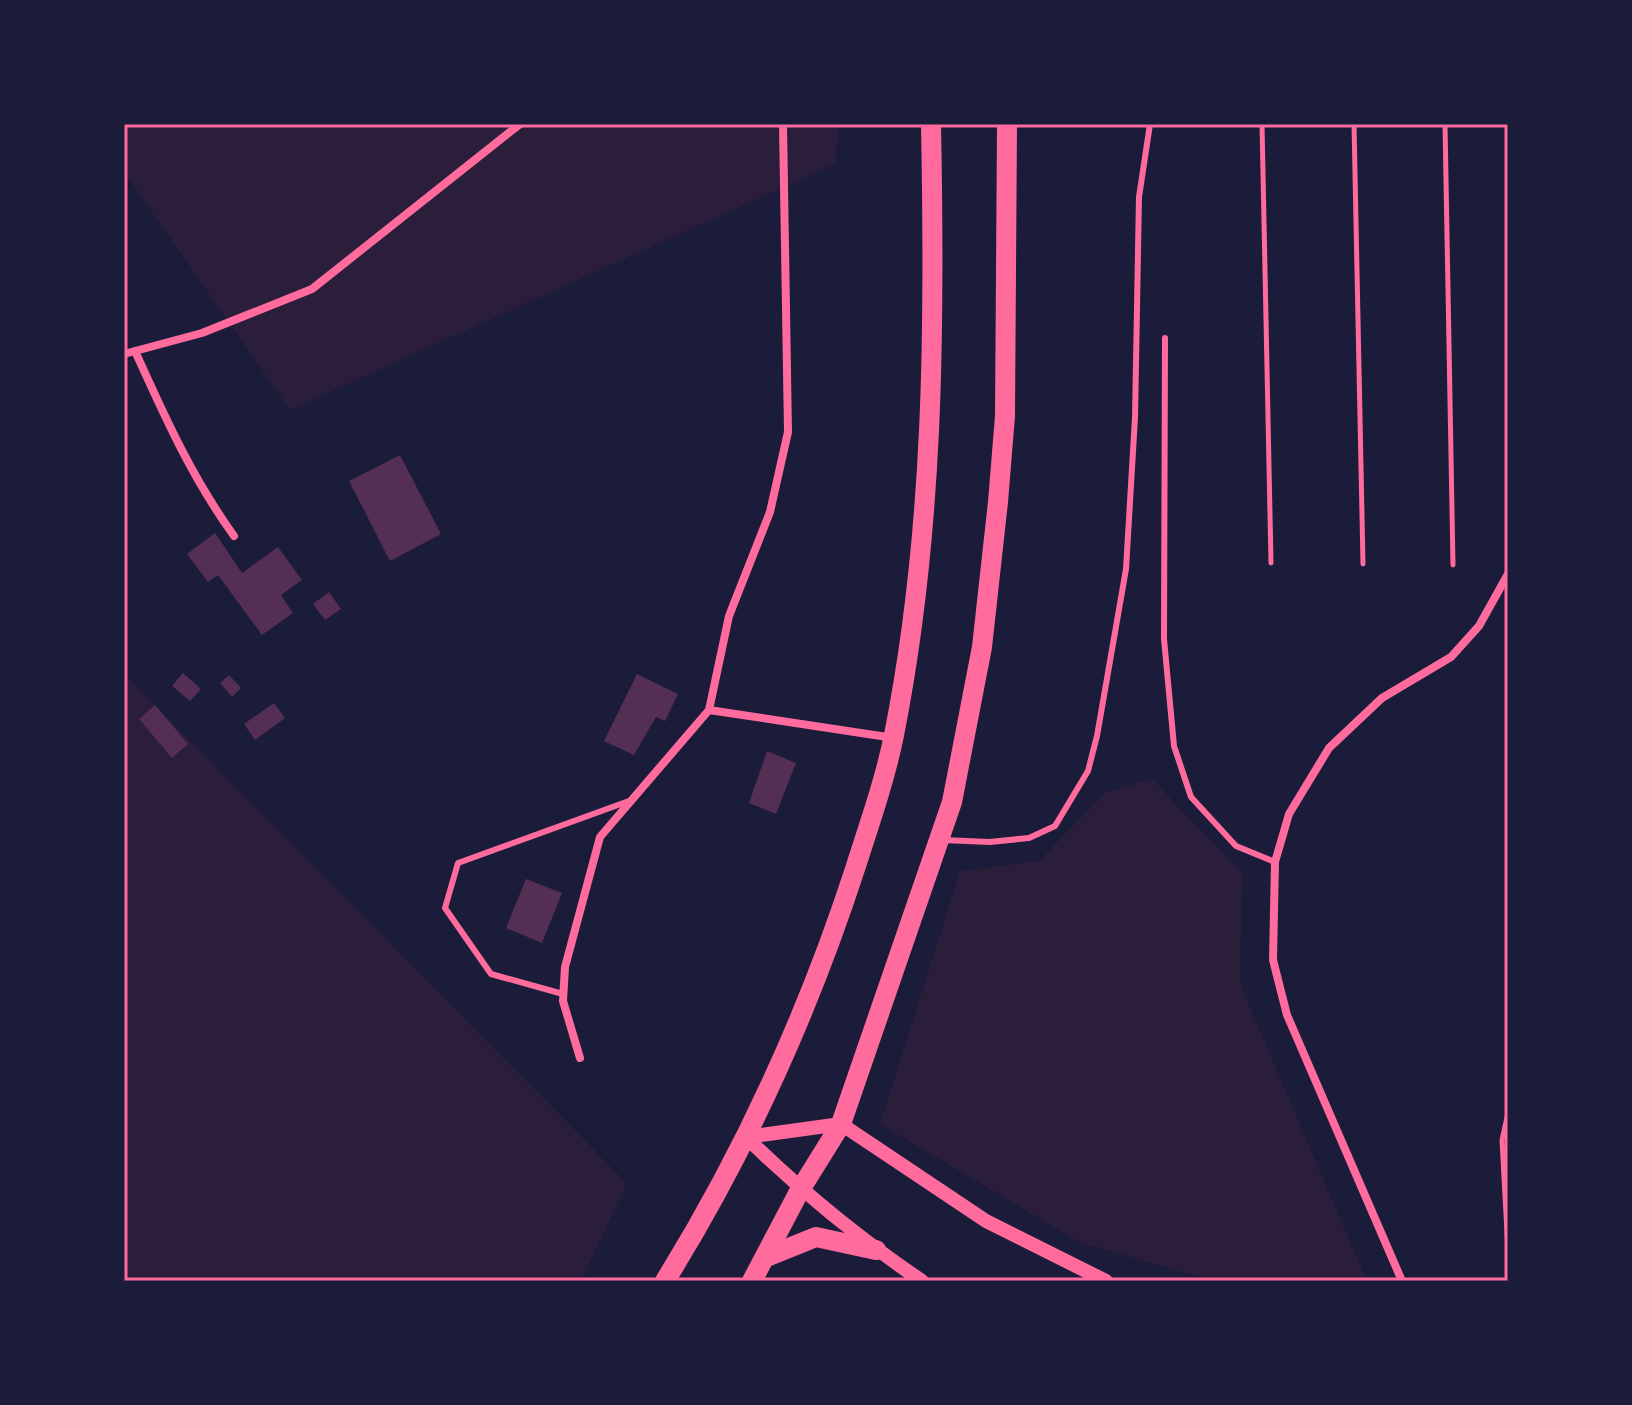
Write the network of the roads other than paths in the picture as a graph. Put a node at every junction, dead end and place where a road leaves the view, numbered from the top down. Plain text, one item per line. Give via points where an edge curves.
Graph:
1 (520, 124) edge
2 (783, 124) edge
3 (931, 124) edge
4 (1007, 124) edge
5 (1150, 124) edge
6 (1165, 338) dead end
7 (135, 351) junction
8 (124, 354) edge
9 (234, 536) dead end
10 (1508, 574) edge
11 (709, 710) junction
12 (894, 738) junction
13 (629, 801) junction
14 (942, 840) junction
15 (1275, 862) junction
16 (563, 994) junction
17 (580, 1058) dead end
18 (841, 1124) junction
19 (746, 1137) junction
20 (800, 1190) junction
21 (876, 1250) junction
22 (764, 1258) junction
23 (665, 1281) edge
24 (752, 1281) edge
25 (922, 1281) edge
26 (1106, 1281) edge
27 (1402, 1281) edge

1 - 7 street via 312,289 202,333
2 - 11 street via 788,432 770,512 729,616
3 - 12 main road via 933,386 923,531
4 - 14 main road via 1005,416 998,502 982,647
5 - 14 lane via 1139,197 1126,569 1088,771 1055,826 1029,838
6 - 15 lane via 1164,639 1174,746 1191,797 1236,846
7 - 8 street
7 - 9 street via 199,487
10 - 15 street via 1479,626 1451,657 1382,698 1329,748 1289,814
11 - 12 street
11 - 13 street
12 - 19 main road via 825,961
13 - 16 street via 600,837 565,967
13 - 16 lane via 458,863 445,908 491,974
14 - 18 main road
15 - 27 street via 1273,960 1287,1015
16 - 17 street
18 - 19 street
18 - 20 main road
18 - 26 street via 986,1221
19 - 20 street
19 - 23 main road
20 - 21 street
20 - 22 main road
21 - 22 main road via 816,1237
21 - 25 street
22 - 24 main road

